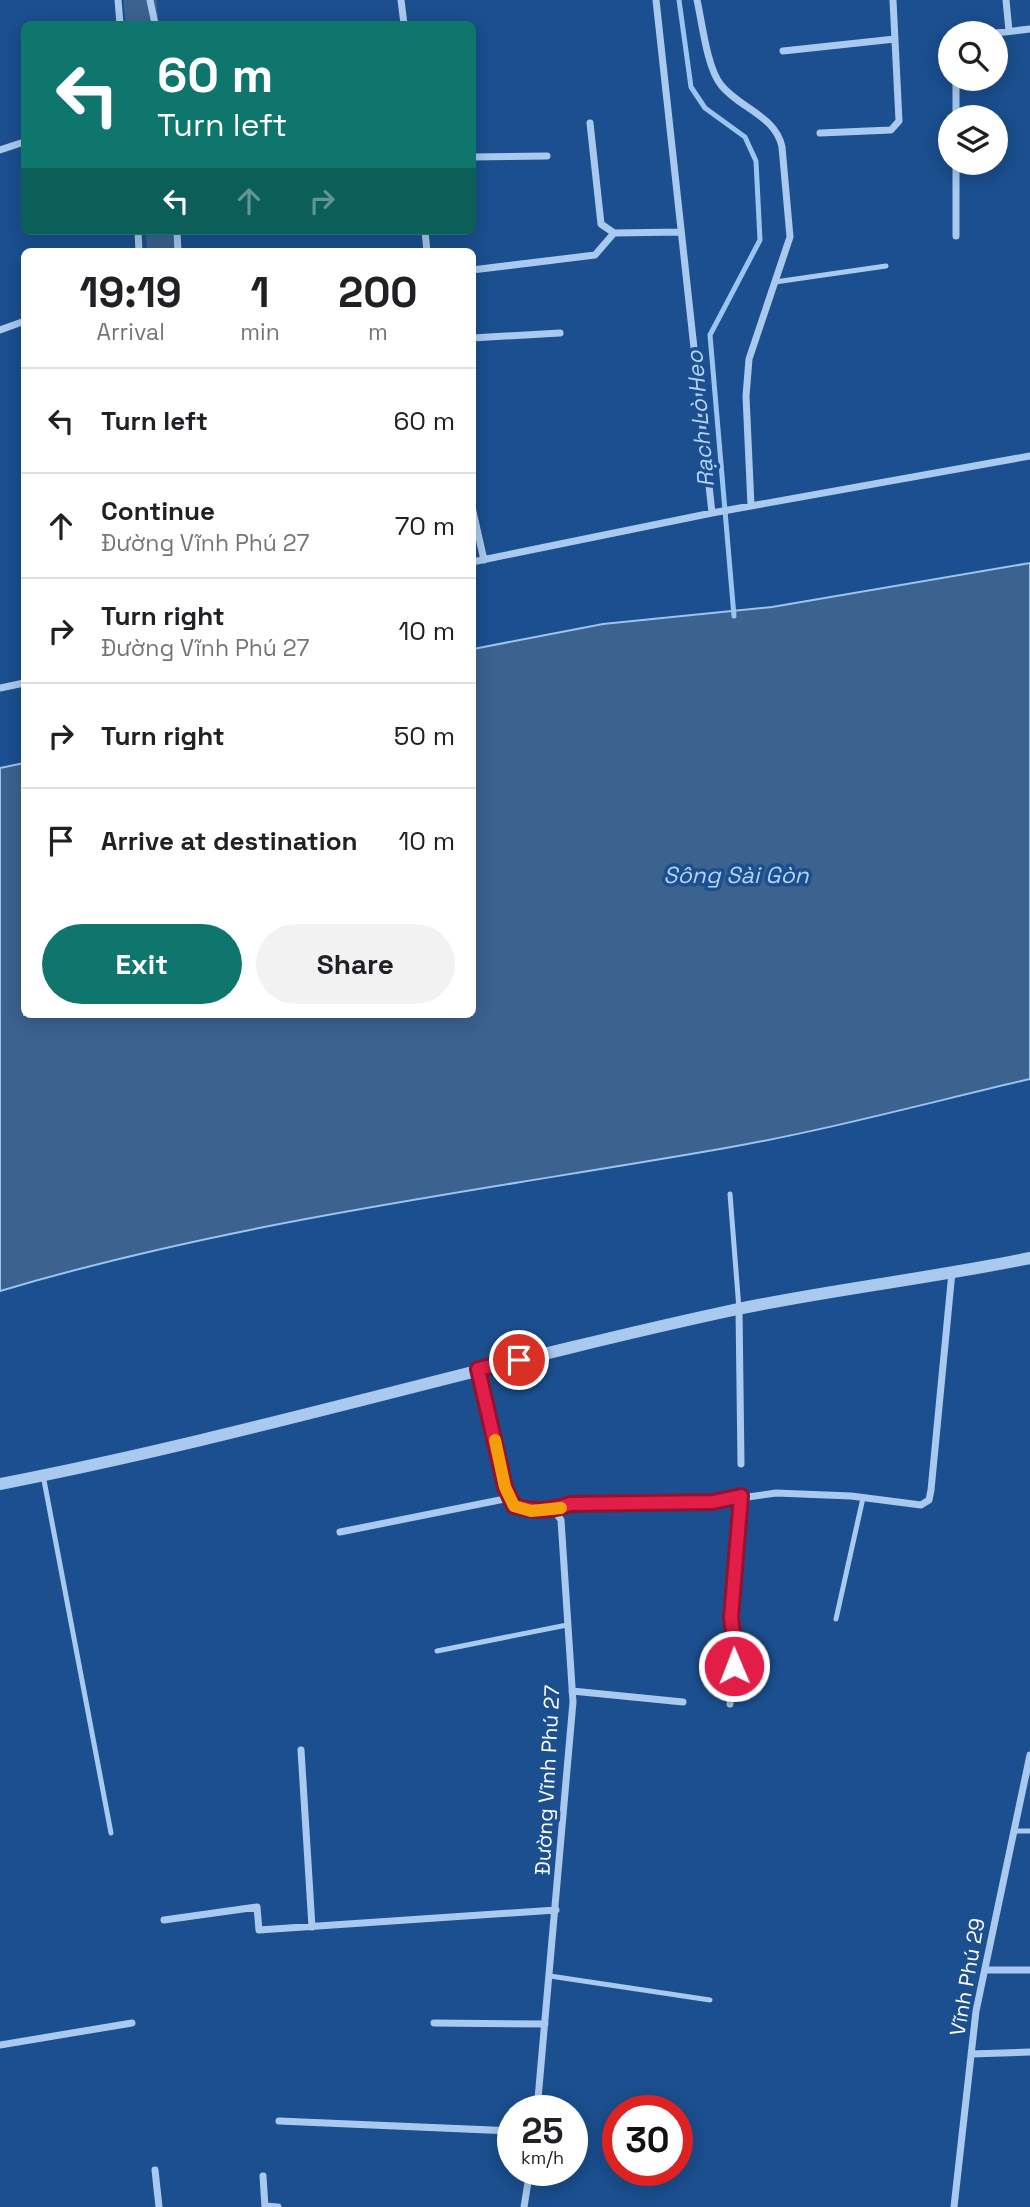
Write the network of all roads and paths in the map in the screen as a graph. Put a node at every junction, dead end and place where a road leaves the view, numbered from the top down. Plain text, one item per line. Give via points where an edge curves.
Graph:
1 (118, 0) edge
2 (150, 0) edge
3 (401, 0) edge
4 (656, 0) edge
5 (698, 0) edge
6 (894, 0) edge
7 (1006, 0) edge
8 (120, 21) edge
9 (154, 21) edge
10 (404, 21) edge
11 (1030, 29) edge
12 (1009, 31) joint
13 (895, 38) junction
14 (783, 51) dead end
15 (590, 123) dead end
16 (820, 133) dead end
17 (21, 143) edge
18 (0, 150) edge
19 (547, 156) dead end
20 (476, 158) edge
21 (956, 175) edge
22 (681, 232) junction
23 (614, 233) junction
24 (956, 236) dead end
25 (886, 266) dead end
26 (476, 270) edge
27 (775, 282) junction
28 (21, 322) edge
29 (0, 330) edge
30 (560, 333) dead end
31 (476, 338) edge
32 (1030, 456) edge
33 (751, 506) junction
34 (713, 513) junction
35 (476, 525) edge
36 (484, 560) junction
37 (476, 561) edge
38 (21, 684) edge
39 (0, 688) edge
40 (730, 1194) dead end
41 (1030, 1258) edge
42 (953, 1271) junction
43 (739, 1309) junction
44 (478, 1369) junction
45 (741, 1464) dead end
46 (43, 1475) junction
47 (0, 1484) edge
48 (741, 1496) junction
49 (510, 1498) junction
50 (863, 1498) junction
51 (554, 1510) junction
52 (340, 1532) dead end
53 (836, 1619) dead end
54 (567, 1625) junction
55 (437, 1651) dead end
56 (572, 1691) junction
57 (683, 1702) dead end
58 (730, 1704) dead end
59 (301, 1750) dead end
60 (1030, 1755) edge
61 (1014, 1831) junction
62 (1030, 1831) edge
63 (111, 1833) dead end
64 (556, 1910) junction
65 (164, 1920) dead end
66 (312, 1927) junction
67 (985, 1970) junction
68 (1030, 1970) edge
69 (550, 1976) junction
70 (710, 2000) dead end
71 (132, 2022) dead end
72 (434, 2023) dead end
73 (545, 2024) junction
74 (0, 2045) edge
75 (1030, 2052) edge
76 (971, 2054) junction
77 (538, 2095) edge
78 (279, 2121) dead end
79 (497, 2130) edge
80 (155, 2170) dead end
81 (263, 2176) dead end
82 (527, 2186) edge
83 (159, 2207) edge
84 (265, 2207) edge
85 (278, 2207) edge
86 (524, 2207) edge
87 (954, 2207) edge

1 - 8 street
2 - 9 street
3 - 10 street
4 - 22 street
5 - 27 street via 720,85 780,137 790,237
6 - 13 street
7 - 12 street
11 - 12 street
13 - 14 street
13 - 16 street via 899,121 891,130
15 - 23 street via 601,225
17 - 18 street
19 - 20 street
21 - 24 street
22 - 23 street
22 - 34 street
23 - 26 street via 595,255
25 - 27 lane
27 - 33 street via 749,359 746,396
28 - 29 street
30 - 31 street
32 - 33 street
33 - 34 street
34 - 36 street
35 - 36 street
36 - 37 street
38 - 39 street
40 - 43 lane
41 - 42 street
42 - 43 street
42 - 50 street via 929,1500 921,1505
43 - 44 street
43 - 45 street
44 - 46 street via 245,1432
44 - 49 street
46 - 47 street
46 - 63 lane
48 - 50 street via 776,1493
48 - 51 street via 713,1502 570,1504
48 - 58 street via 731,1618 735,1647
49 - 51 street via 514,1506 531,1511
49 - 52 street
50 - 53 lane
51 - 54 street, Đường Vĩnh Phú 27 via 561,1520
54 - 55 lane
54 - 56 street, Đường Vĩnh Phú 27
56 - 57 street
56 - 64 street, Đường Vĩnh Phú 27
59 - 66 street
60 - 61 street, Vĩnh Phú 29
61 - 62 lane
61 - 67 street, Vĩnh Phú 29
64 - 66 street
64 - 69 street, Đường Vĩnh Phú 27
65 - 66 street via 257,1907 259,1930
67 - 68 street
67 - 76 street, Vĩnh Phú 29
69 - 70 lane
69 - 73 street, Đường Vĩnh Phú 27
71 - 74 street
72 - 73 street
73 - 77 street, Đường Vĩnh Phú 27
75 - 76 street
76 - 87 street, Vĩnh Phú 29
78 - 79 street
80 - 83 street
81 - 84 street
82 - 86 street
84 - 85 street

